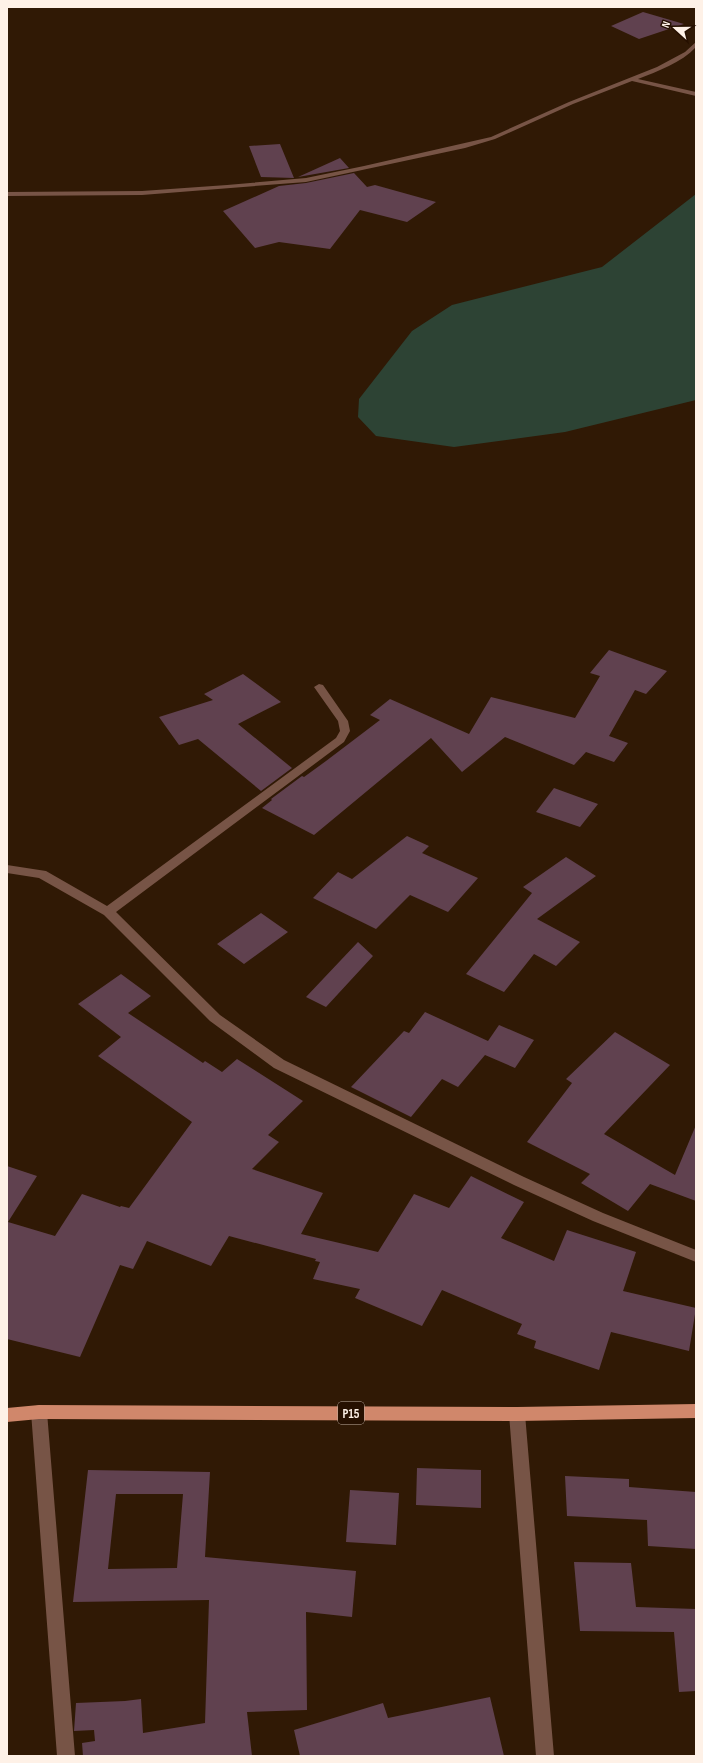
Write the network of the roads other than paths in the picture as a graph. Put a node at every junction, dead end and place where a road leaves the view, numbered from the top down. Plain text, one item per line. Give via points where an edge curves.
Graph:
1 (696, 44) edge
2 (632, 79) junction
3 (696, 94) edge
4 (7, 194) edge
5 (319, 687) dead end
6 (7, 869) edge
7 (108, 912) junction
8 (696, 1256) edge
9 (696, 1411) edge
10 (39, 1412) junction
11 (517, 1414) junction
12 (7, 1415) edge
13 (66, 1756) edge
14 (545, 1756) edge

1 - 2 street via 687,54
2 - 3 street
2 - 4 street via 493,138 306,180 142,193
5 - 7 street via 343,721 344,731 340,740
6 - 7 street via 42,874
7 - 8 street via 215,1018 279,1064 518,1181 598,1217
9 - 11 main road, P15
10 - 11 main road, P15
10 - 12 main road, P15
10 - 13 street
11 - 14 street

